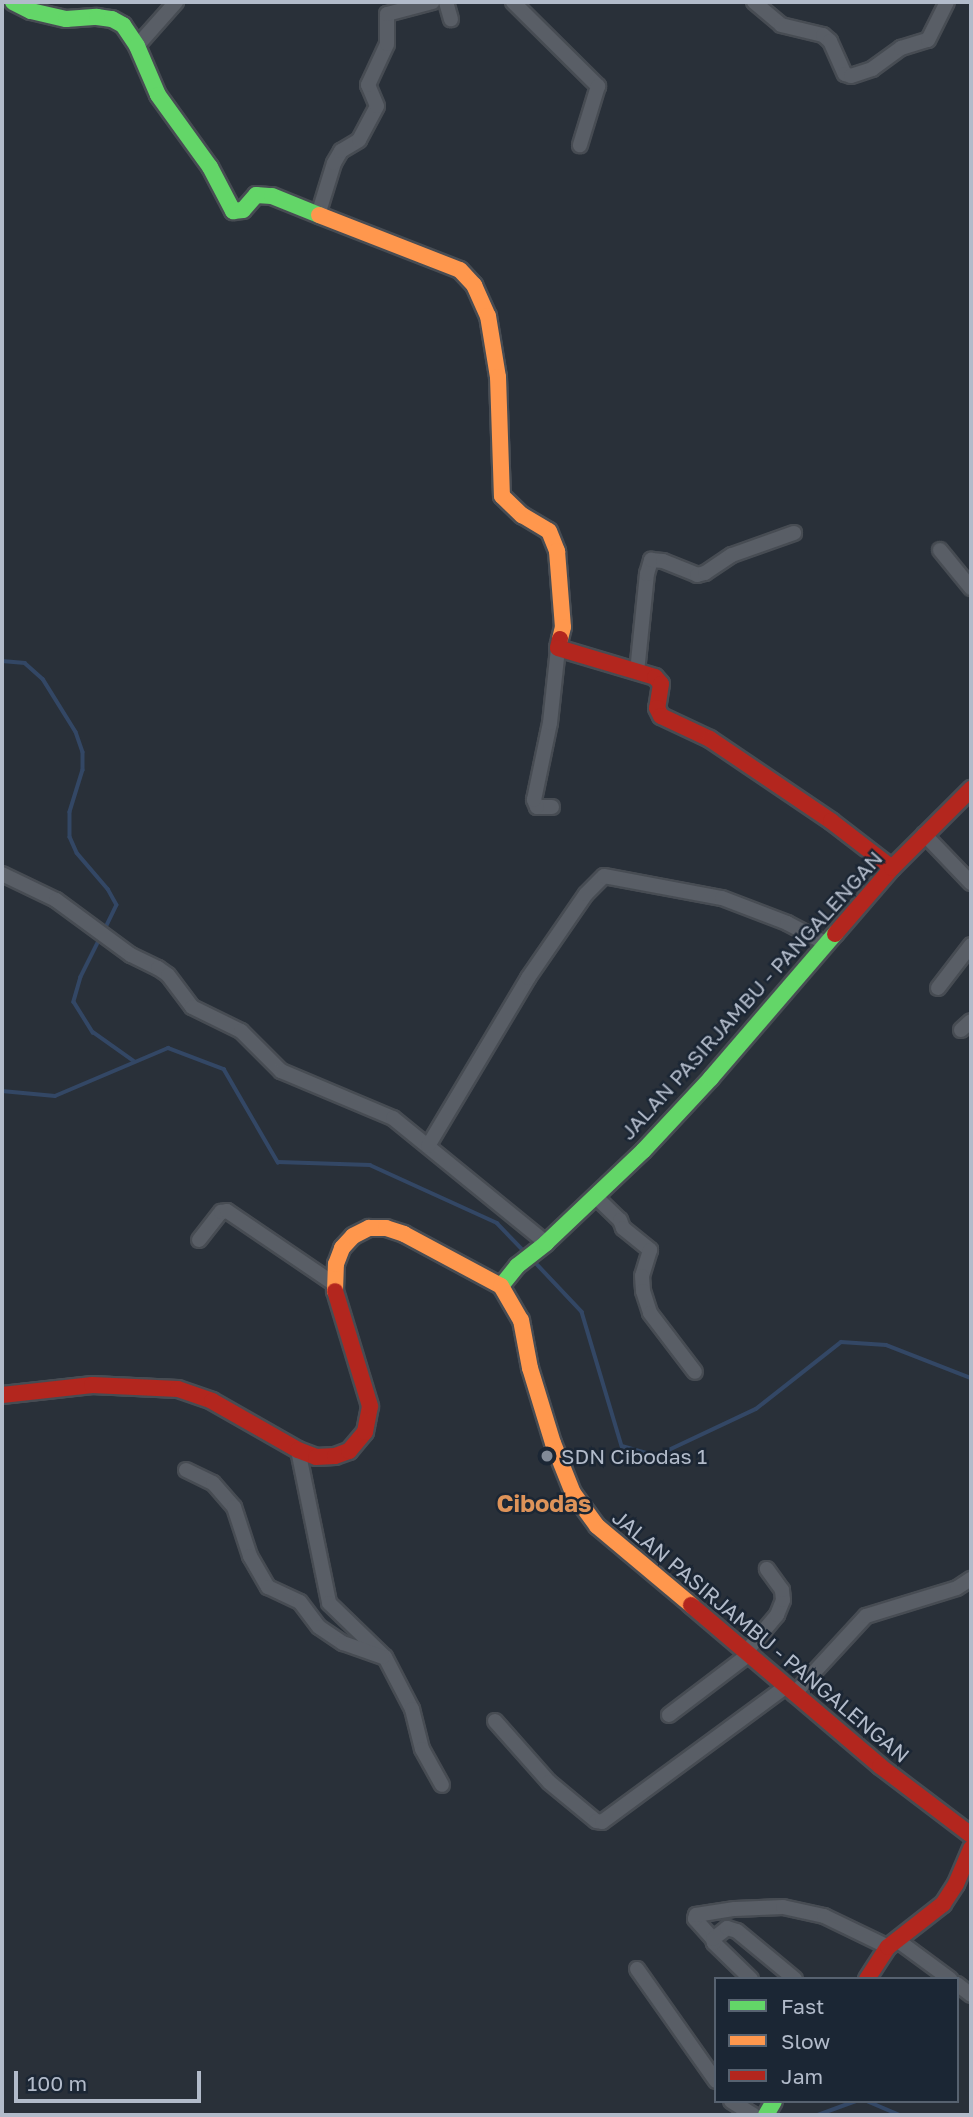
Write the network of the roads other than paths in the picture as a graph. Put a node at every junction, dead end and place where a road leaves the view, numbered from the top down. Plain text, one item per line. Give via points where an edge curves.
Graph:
1 (13, 2) edge
2 (176, 2) edge
3 (432, 2) edge
4 (446, 2) edge
5 (513, 2) edge
6 (754, 2) edge
7 (947, 2) edge
8 (451, 19) dead end
9 (136, 46) junction
10 (580, 145) dead end
11 (318, 215) junction
12 (794, 533) dead end
13 (940, 550) dead end
14 (971, 589) edge
15 (558, 648) junction
16 (637, 672) junction
17 (971, 789) edge
18 (552, 807) dead end
19 (924, 834) junction
20 (892, 868) junction
21 (2, 874) edge
22 (971, 883) edge
23 (827, 944) junction
24 (971, 945) edge
25 (938, 988) dead end
26 (428, 1146) junction
27 (596, 1197) junction
28 (199, 1240) dead end
29 (543, 1245) junction
30 (333, 1283) junction
31 (501, 1286) junction
32 (695, 1372) dead end
33 (2, 1395) edge
34 (298, 1450) junction
35 (186, 1470) dead end
36 (766, 1569) dead end
37 (971, 1579) edge
38 (746, 1654) junction
39 (385, 1657) junction
40 (789, 1690) junction
41 (670, 1715) dead end
42 (495, 1721) dead end
43 (442, 1785) dead end
44 (971, 1835) edge
45 (971, 1849) edge
46 (713, 1939) junction
47 (893, 1943) junction
48 (637, 1969) dead end
49 (749, 1977) edge
50 (792, 1977) edge
51 (868, 1977) edge
52 (947, 1977) edge
53 (714, 2078) edge
54 (734, 2103) edge
55 (752, 2115) edge

1 - 9 main road via 66,19 112,19 123,25
2 - 9 street
3 - 11 street via 387,13 387,44 368,85 377,106 359,141 341,151 334,163
4 - 8 street
5 - 10 street via 598,86
6 - 7 street via 781,25 823,35 845,74 851,76 872,69 901,48 928,40
9 - 11 main road via 158,95 210,167 233,211 243,210 251,198 262,194
11 - 15 main road via 438,258 460,270 474,285 488,316 498,377 502,496 549,531 557,551 563,626
12 - 16 street via 732,555 697,575 651,560
13 - 14 street
15 - 16 main road
15 - 18 street via 550,723 534,800 537,807
16 - 20 main road via 659,680 657,708 661,716 721,747
17 - 19 main road, JALAN PASIRJAMBU - PANGALENGAN
19 - 20 main road, JALAN PASIRJAMBU - PANGALENGAN
19 - 22 street
20 - 23 main road, JALAN PASIRJAMBU - PANGALENGAN
21 - 26 street via 57,900 131,955 167,975 191,1007 234,1027 277,1067 313,1087 393,1118
23 - 26 street via 722,898 604,876 586,894 528,978
23 - 27 main road, JALAN PASIRJAMBU - PANGALENGAN via 711,1078
24 - 25 street
26 - 29 street
27 - 29 main road, JALAN PASIRJAMBU - PANGALENGAN
27 - 32 street via 650,1250 642,1276 650,1313
28 - 30 street via 221,1212 227,1211
29 - 31 main road, JALAN PASIRJAMBU - PANGALENGAN
30 - 31 main road via 342,1248 353,1236 369,1228 386,1228
30 - 34 main road via 367,1393 369,1419 349,1451 316,1457
31 - 38 main road, JALAN PASIRJAMBU - PANGALENGAN via 521,1320 530,1368 573,1493 597,1526
33 - 34 main road via 92,1385 178,1389 212,1401
34 - 39 street via 329,1603
35 - 39 street via 213,1483 234,1507 250,1556 268,1587 302,1604 319,1627 343,1643
36 - 38 street via 782,1590 783,1600 777,1615
37 - 40 street via 957,1588 866,1616
38 - 40 main road, JALAN PASIRJAMBU - PANGALENGAN
38 - 41 street
39 - 43 street via 412,1709 422,1749
40 - 42 street via 602,1822 549,1782
40 - 44 main road, JALAN PASIRJAMBU - PANGALENGAN
45 - 47 main road via 943,1903
46 - 47 street via 696,1915 783,1907 824,1916
46 - 49 street
46 - 50 street via 731,1928
47 - 51 main road
47 - 52 street
48 - 53 street
54 - 55 street

